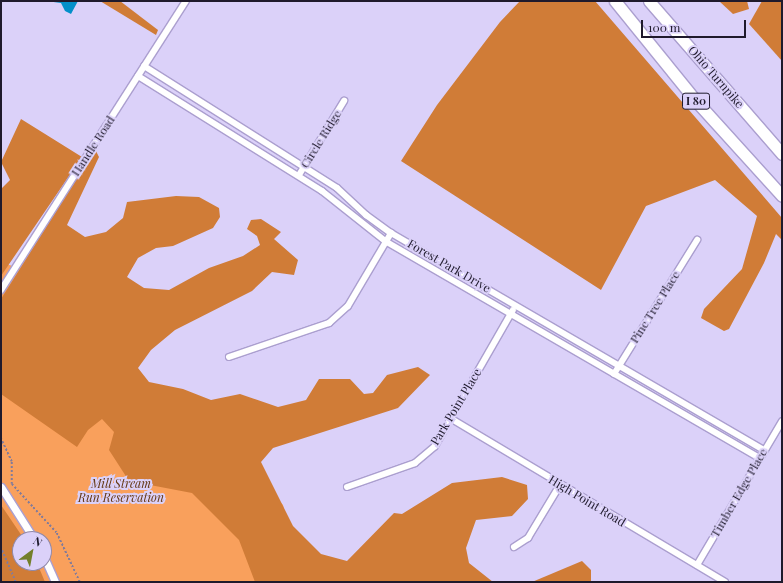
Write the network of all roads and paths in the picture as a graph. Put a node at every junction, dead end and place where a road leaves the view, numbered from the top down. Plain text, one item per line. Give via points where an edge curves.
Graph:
1 (186, 1) edge
2 (615, 1) edge
3 (649, 1) edge
4 (144, 66) junction
5 (138, 76) junction
6 (344, 102) dead end
7 (782, 154) edge
8 (304, 166) junction
9 (298, 175) junction
10 (782, 196) edge
11 (391, 232) junction
12 (697, 240) dead end
13 (385, 242) junction
14 (1, 290) edge
15 (516, 305) junction
16 (511, 314) junction
17 (229, 357) dead end
18 (619, 365) junction
19 (614, 374) junction
20 (450, 418) junction
21 (782, 421) edge
22 (1, 438) edge
23 (764, 450) junction
24 (759, 458) junction
25 (560, 485) junction
26 (1, 487) edge
27 (347, 487) dead end
28 (29, 531) edge
29 (1, 547) edge
30 (514, 547) dead end
31 (697, 565) junction
32 (50, 571) edge
33 (16, 582) edge
34 (55, 582) edge
35 (80, 582) edge
36 (725, 582) edge

1 - 4 street, Handle Road
2 - 10 highway, I 80 via 696,101
3 - 7 highway, Ohio Turnpike / I 80
4 - 5 street, Handle Road
4 - 8 street, Forest Park Drive
5 - 9 street, Forest Park Drive
5 - 14 street, Handle Road
6 - 8 street, Circle Ridge
8 - 9 street, Circle Ridge
8 - 11 street, Forest Park Drive via 337,188 366,215
9 - 13 street, Forest Park Drive
11 - 13 street
11 - 15 street, Forest Park Drive
12 - 18 street, Pine Tree Place
13 - 16 street, Forest Park Drive
13 - 17 street via 348,306 329,323
15 - 16 street, Park Point Place
15 - 18 street, Forest Park Drive
16 - 19 street, Forest Park Drive
16 - 20 street, Park Point Place
18 - 19 street, Pine Tree Place
18 - 23 street, Forest Park Drive
19 - 24 street, Forest Park Drive
20 - 25 street, High Point Road
20 - 27 street, Park Point Place via 435,446 415,463
21 - 23 street, Timber Edge Place
22 - 35 path via 12,462 12,484 57,533
23 - 24 street, Timber Edge Place
24 - 31 street, Timber Edge Place
25 - 30 street via 528,538
25 - 31 street, High Point Road
26 - 28 street
29 - 33 path
31 - 36 street, High Point Road
32 - 34 street

